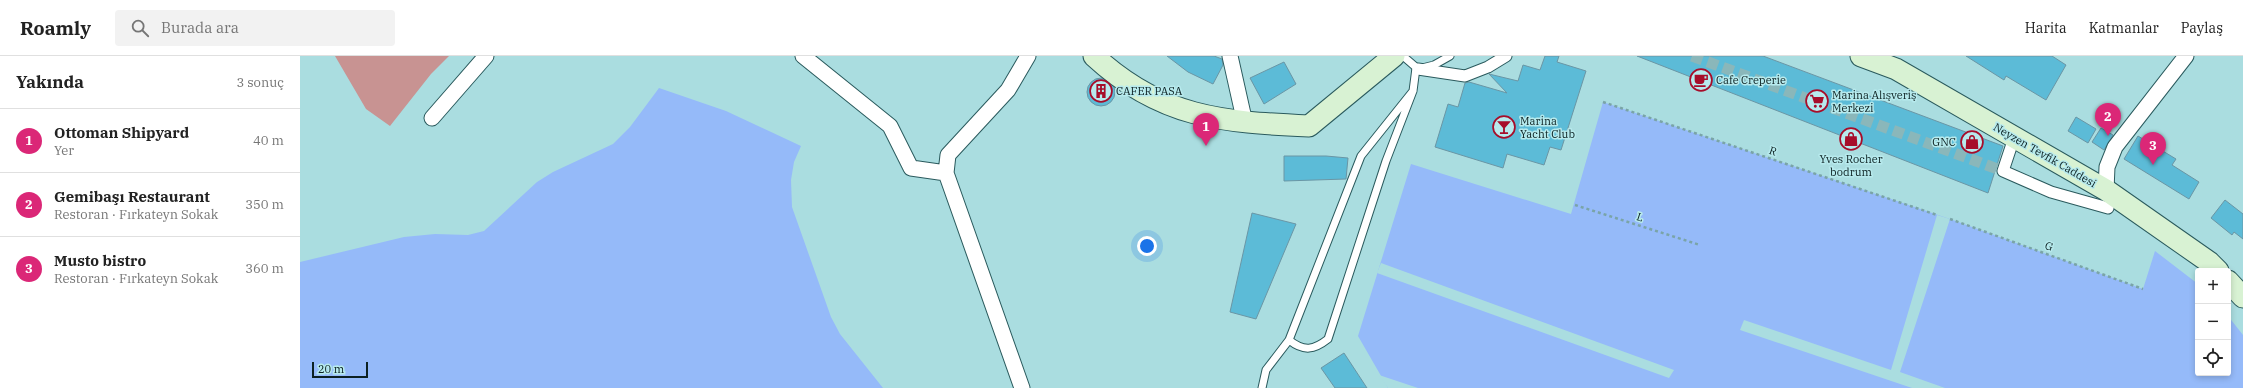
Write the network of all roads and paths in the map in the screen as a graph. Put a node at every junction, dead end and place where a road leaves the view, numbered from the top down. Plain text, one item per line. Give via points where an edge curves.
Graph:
1 (486, 56) edge
2 (803, 56) edge
3 (1028, 56) edge
4 (1094, 56) edge
5 (1230, 56) edge
6 (1394, 56) edge
7 (1403, 56) edge
8 (1450, 56) edge
9 (1506, 56) edge
10 (1861, 56) edge
11 (2186, 56) edge
12 (1109, 64) edge
13 (1417, 68) junction
14 (1413, 91) junction
15 (1603, 102) dead end
16 (432, 118) dead end
17 (1245, 123) junction
18 (2012, 144) dead end
19 (946, 173) junction
20 (2107, 199) junction
21 (1575, 205) dead end
22 (1937, 214) dead end
23 (1950, 219) dead end
24 (1700, 245) dead end
25 (2215, 268) edge
26 (2143, 289) dead end
27 (1289, 340) junction
28 (1022, 388) edge
29 (1262, 388) edge

1 - 16 street
2 - 19 street via 890,126 911,168
3 - 19 street via 1008,90 948,155
4 - 12 main road
5 - 17 street
6 - 17 main road via 1309,126
7 - 13 lane
8 - 13 lane via 1434,65
9 - 13 street via 1465,76
10 - 20 main road, Neyzen Tevfik Caddesi via 1896,69
11 - 20 street via 2115,147 2107,167
12 - 17 main road via 1168,106 1212,118
13 - 14 lane
14 - 27 lane via 1361,156
14 - 27 lane via 1386,161 1328,339 1316,348 1298,347
15 - 22 path, R
18 - 20 street via 2003,171 2051,192
19 - 28 street
20 - 25 main road, Neyzen Tevfik Caddesi
21 - 24 path, L
23 - 26 path, G
27 - 29 lane via 1266,370

